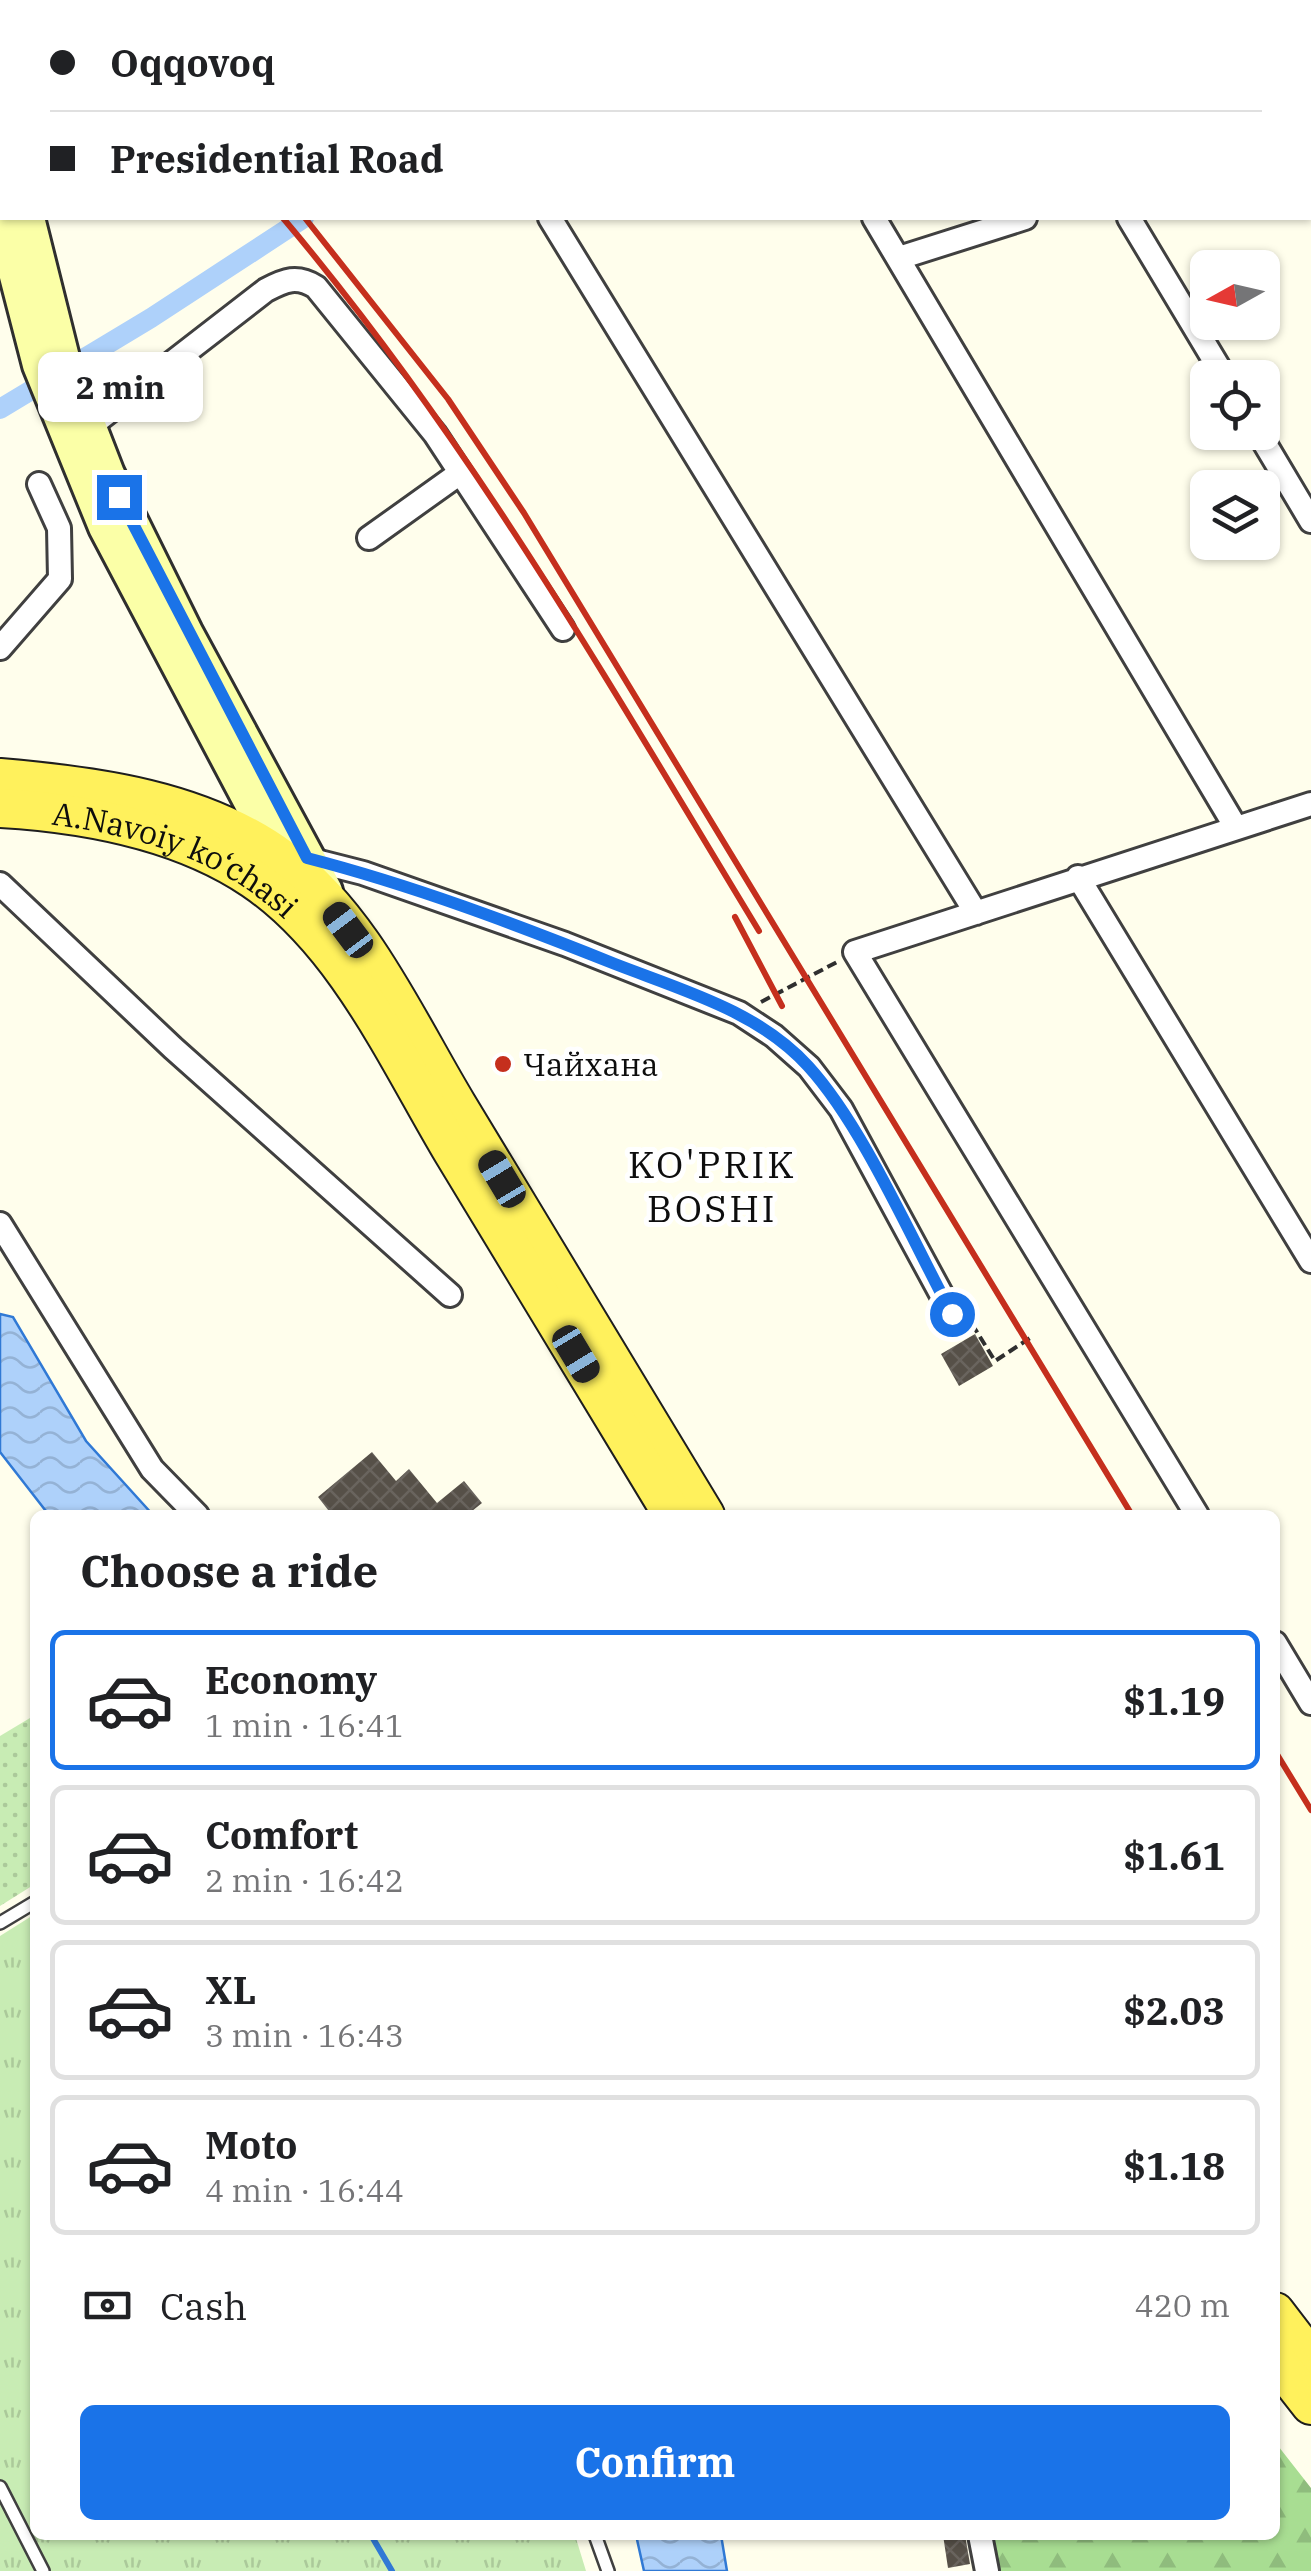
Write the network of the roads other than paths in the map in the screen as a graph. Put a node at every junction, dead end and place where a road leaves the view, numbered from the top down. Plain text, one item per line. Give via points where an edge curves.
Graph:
1 (2, 220) edge
2 (28, 220) edge
3 (551, 220) edge
4 (875, 220) edge
5 (1019, 220) edge
6 (1130, 220) edge
7 (900, 258) junction
8 (1214, 360) edge
9 (51, 361) junction
10 (74, 416) junction
11 (1269, 450) edge
12 (460, 474) junction
13 (39, 484) dead end
14 (1311, 521) edge
15 (369, 538) dead end
16 (563, 629) dead end
17 (0, 648) edge
18 (0, 778) edge
19 (1311, 804) edge
20 (0, 808) edge
21 (1234, 826) junction
22 (285, 868) junction
23 (1078, 877) junction
24 (0, 884) edge
25 (976, 913) junction
26 (339, 942) junction
27 (0, 1224) edge
28 (1302, 1226) edge
29 (1311, 1261) edge
30 (450, 1296) dead end
31 (952, 1314) road end
32 (192, 1510) edge
33 (670, 1510) edge
34 (702, 1510) edge
35 (1194, 1510) edge
36 (1280, 1651) edge
37 (1311, 1702) edge
38 (30, 1905) edge
39 (0, 1924) edge
40 (1280, 2319) edge
41 (1311, 2359) edge
42 (1280, 2365) edge
43 (1311, 2405) edge
44 (0, 2487) edge
45 (597, 2540) edge
46 (981, 2540) edge
47 (43, 2571) edge
48 (608, 2571) edge
49 (986, 2571) edge

1 - 9 street
2 - 9 street
3 - 25 street
4 - 7 street
5 - 7 street
6 - 8 street
7 - 21 street
9 - 10 street
10 - 12 street via 266,290 303,279 316,287
10 - 22 street via 159,636
11 - 14 street
12 - 15 street
12 - 16 street
13 - 17 street via 59,528 60,578
18 - 22 main road via 144,800 213,822
19 - 21 street
20 - 22 main road, A.Navoiy ko‘chasi via 149,832 219,859
21 - 23 street
22 - 26 main road via 314,886
22 - 31 street via 363,873 739,1013 791,1049 826,1088
23 - 25 street
23 - 28 street
24 - 30 street
25 - 35 street via 855,952
26 - 33 main road, A.Navoiy ko‘chasi
26 - 34 main road
27 - 32 street via 152,1469
28 - 29 street
36 - 37 street
38 - 39 lane
40 - 41 main road
42 - 43 main road
44 - 47 lane
45 - 48 lane
46 - 49 street

